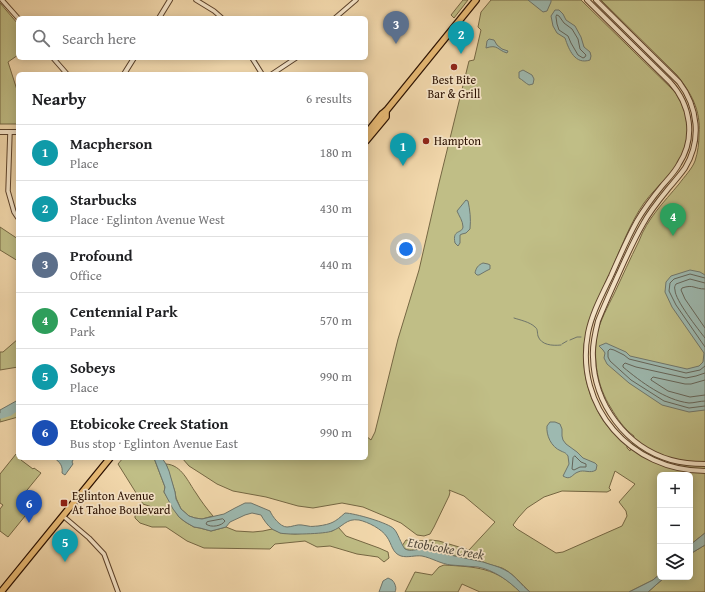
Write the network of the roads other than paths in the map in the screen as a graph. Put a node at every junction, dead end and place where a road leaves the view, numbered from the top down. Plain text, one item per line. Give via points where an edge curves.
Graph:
1 (2, 0) edge
2 (170, 0) edge
3 (196, 0) edge
4 (356, 0) edge
5 (476, 0) edge
6 (587, 0) edge
7 (596, 0) edge
8 (16, 16) edge
9 (160, 16) edge
10 (220, 16) edge
11 (338, 16) edge
12 (638, 41) junction
13 (634, 46) junction
14 (55, 60) edge
15 (133, 60) edge
16 (253, 60) edge
17 (293, 60) edge
18 (65, 72) edge
19 (125, 72) edge
20 (261, 72) edge
21 (275, 72) edge
22 (386, 111) junction
23 (0, 132) edge
24 (10, 132) junction
25 (16, 132) edge
26 (368, 132) edge
27 (368, 139) edge
28 (16, 215) edge
29 (108, 460) edge
30 (705, 464) edge
31 (705, 471) edge
32 (62, 516) junction
33 (1, 592) edge
34 (118, 592) edge

1 - 8 street
2 - 9 street
3 - 10 street
4 - 11 street
5 - 22 main road
6 - 13 street
7 - 12 street
12 - 13 street
12 - 30 street via 684,88 695,115 696,137 688,163 642,225 604,307 594,339 594,372 605,405 629,436 644,448 672,460
13 - 31 street via 680,94 687,110 689,137 680,164 637,221 597,304 586,345 588,374 596,402 605,418 630,446 669,466
14 - 18 street
15 - 19 street
16 - 20 street
17 - 21 street
22 - 26 main road
22 - 27 main road via 386,117
23 - 24 street
24 - 25 street
24 - 28 street via 8,191
29 - 32 main road
32 - 33 main road
32 - 34 street via 104,554

